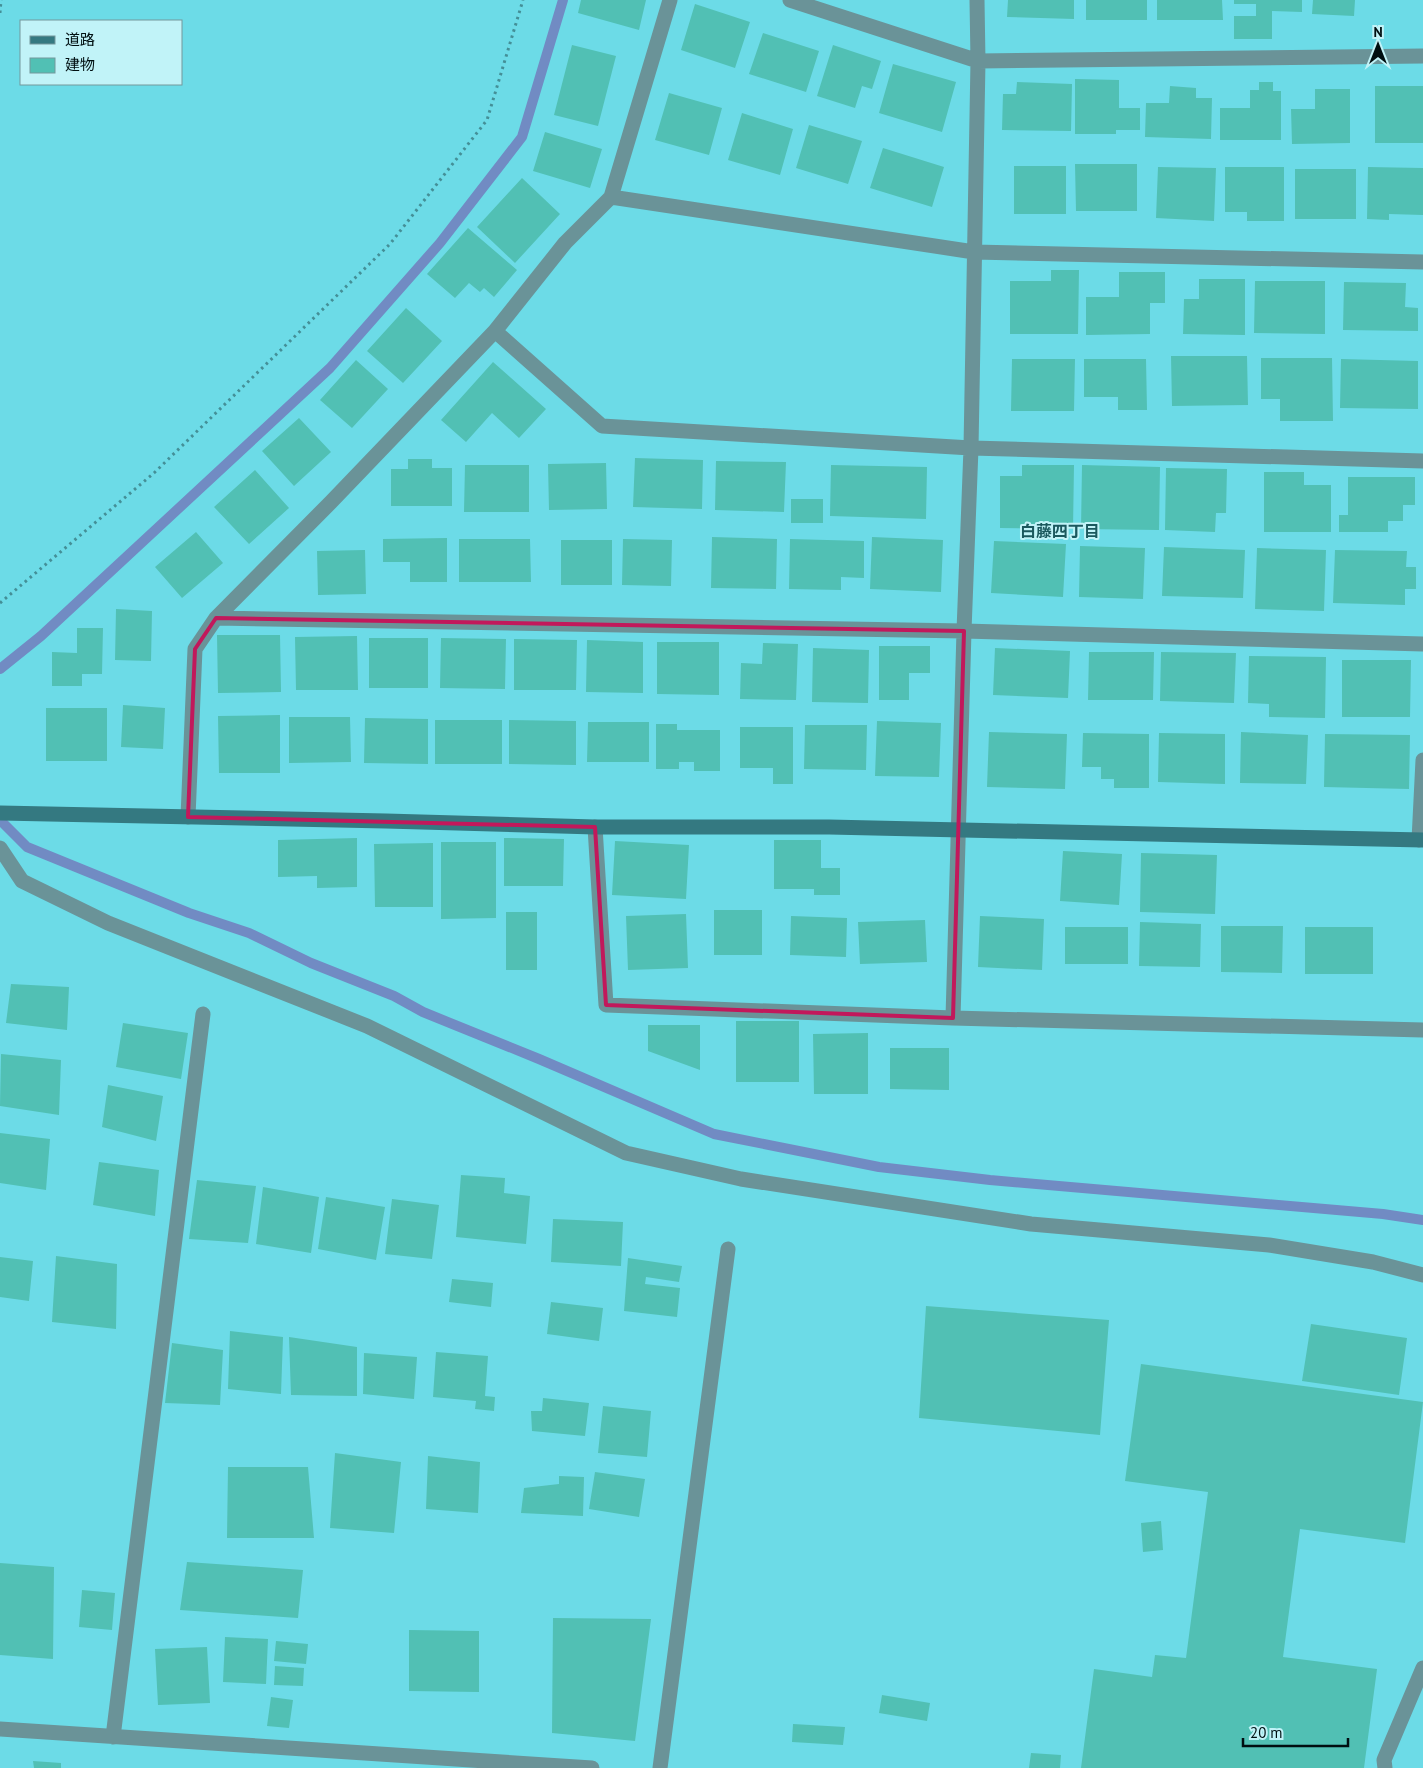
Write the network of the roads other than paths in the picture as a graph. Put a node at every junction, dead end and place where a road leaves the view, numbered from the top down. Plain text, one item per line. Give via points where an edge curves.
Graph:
1 (670, 0) edge
2 (790, 0) edge
3 (978, 0) edge
4 (1423, 56) edge
5 (978, 61) junction
6 (611, 196) junction
7 (974, 252) junction
8 (1423, 262) edge
9 (495, 331) junction
10 (971, 448) junction
11 (1423, 461) edge
12 (216, 618) junction
13 (964, 631) junction
14 (1423, 644) edge
15 (1423, 760) edge
16 (0, 813) edge
17 (188, 817) junction
18 (594, 827) junction
19 (959, 831) junction
20 (1421, 840) edge
21 (0, 848) edge
22 (203, 1014) dead end
23 (953, 1018) junction
24 (1423, 1030) edge
25 (728, 1250) dead end
26 (1423, 1275) edge
27 (1423, 1668) edge
28 (0, 1729) edge
29 (112, 1737) junction
30 (592, 1768) edge
31 (660, 1768) edge
32 (1386, 1768) edge

1 - 6 street
2 - 5 street
3 - 5 street
4 - 5 street
5 - 7 street
6 - 7 street
6 - 9 street via 565,243
7 - 8 street
7 - 10 street
9 - 10 street via 602,426
9 - 12 street
10 - 11 street
10 - 13 street
12 - 13 street
12 - 17 street via 195,649
13 - 14 street
13 - 19 street
15 - 20 street
16 - 17 street
17 - 18 street
18 - 19 street via 829,827
18 - 23 street via 606,1005
19 - 20 street
19 - 23 street
21 - 26 street via 22,880 108,923 367,1026 626,1153 741,1179 1030,1224 1268,1245 1374,1262
22 - 29 street
23 - 24 street
25 - 31 street
27 - 32 street via 1384,1760
28 - 29 street
29 - 30 street

